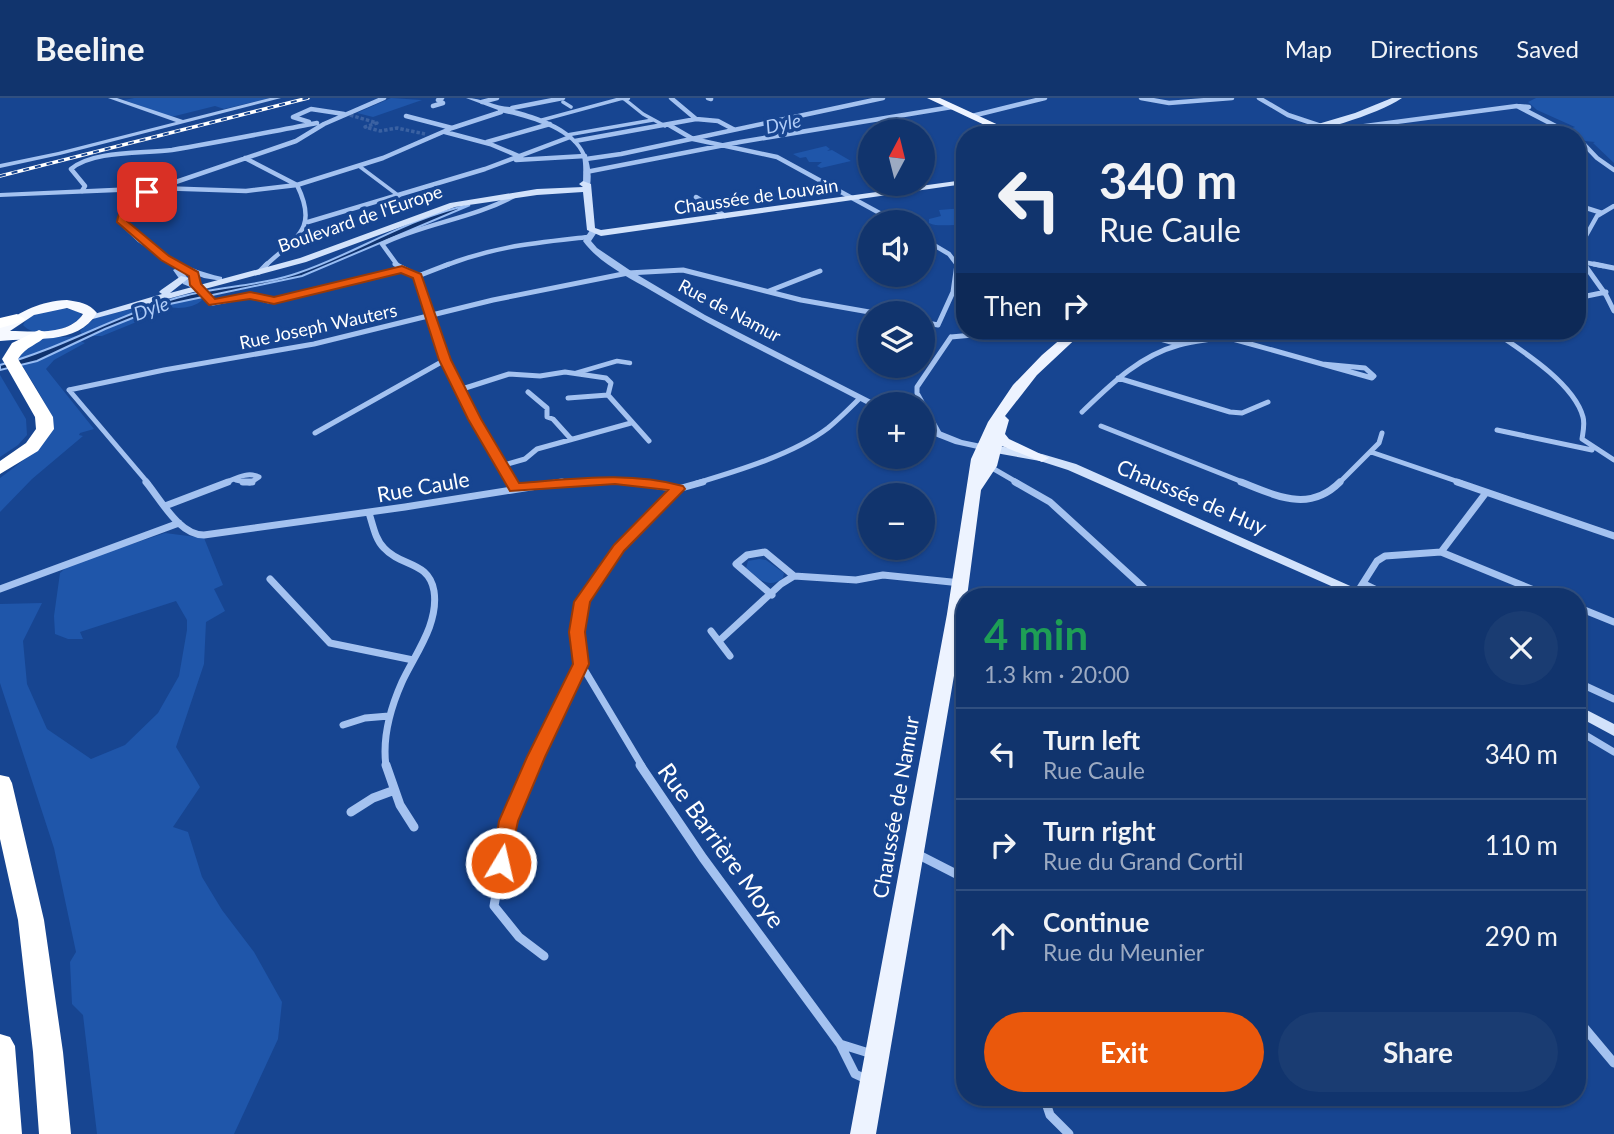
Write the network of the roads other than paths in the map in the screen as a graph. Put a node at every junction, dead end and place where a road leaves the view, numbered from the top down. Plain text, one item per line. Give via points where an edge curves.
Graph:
1 (111, 98) edge
2 (278, 98) edge
3 (384, 98) edge
4 (442, 98) edge
5 (469, 98) edge
6 (497, 98) edge
7 (623, 98) edge
8 (628, 98) edge
9 (671, 98) edge
10 (883, 98) edge
11 (932, 98) edge
12 (1045, 98) edge
13 (1141, 98) edge
14 (1232, 98) edge
15 (1259, 98) edge
16 (1398, 98) edge
17 (560, 99) edge
18 (1515, 99) edge
19 (1528, 99) edge
20 (482, 102) junction
21 (433, 106) dead end
22 (1524, 106) junction
23 (952, 107) junction
24 (573, 108) junction
25 (502, 110) junction
26 (512, 110) junction
27 (345, 114) junction
28 (406, 116) dead end
29 (972, 116) junction
30 (542, 120) junction
31 (653, 120) junction
32 (696, 120) junction
33 (181, 121) junction
34 (1401, 122) junction
35 (317, 123) junction
36 (324, 124) junction
37 (550, 124) junction
38 (667, 126) junction
39 (995, 126) edge
40 (1316, 126) edge
41 (1322, 126) edge
42 (1368, 126) edge
43 (1391, 126) edge
44 (1558, 126) edge
45 (452, 128) junction
46 (733, 129) junction
47 (444, 132) junction
48 (570, 138) junction
49 (696, 139) junction
50 (484, 142) junction
51 (722, 145) junction
52 (1586, 147) edge
53 (521, 157) junction
54 (244, 158) junction
55 (513, 160) junction
56 (586, 165) junction
57 (0, 166) edge
58 (359, 166) junction
59 (1614, 170) edge
60 (956, 183) edge
61 (297, 185) junction
62 (587, 186) junction
63 (158, 188) junction
64 (82, 191) junction
65 (0, 195) edge
66 (399, 196) junction
67 (696, 197) dead end
68 (855, 198) junction
69 (487, 204) junction
70 (1614, 206) edge
71 (1586, 208) edge
72 (875, 210) edge
73 (1602, 213) junction
74 (724, 216) junction
75 (308, 222) junction
76 (1586, 232) edge
77 (591, 234) junction
78 (935, 246) edge
79 (281, 253) junction
80 (955, 258) joint
81 (167, 259) junction
82 (292, 263) junction
83 (1586, 263) edge
84 (956, 264) edge
85 (1586, 266) edge
86 (1614, 268) edge
87 (402, 269) junction
88 (820, 271) dead end
89 (259, 272) junction
90 (628, 273) junction
91 (418, 276) junction
92 (238, 277) junction
93 (184, 278) junction
94 (956, 282) edge
95 (199, 284) junction
96 (768, 291) junction
97 (164, 292) junction
98 (1606, 292) junction
99 (1586, 296) edge
100 (858, 310) edge
101 (1614, 311) edge
102 (86, 312) junction
103 (431, 315) junction
104 (935, 324) edge
105 (938, 325) junction
106 (10, 326) edge
107 (38, 335) junction
108 (0, 337) edge
109 (951, 337) junction
110 (956, 337) edge
111 (1067, 340) edge
112 (1165, 340) edge
113 (1213, 340) edge
114 (1236, 340) edge
115 (1505, 340) edge
116 (1180, 344) junction
117 (445, 360) junction
118 (630, 363) dead end
119 (1321, 364) junction
120 (8, 367) edge
121 (576, 373) junction
122 (1118, 378) junction
123 (95, 386) junction
124 (459, 390) junction
125 (528, 392) dead end
126 (608, 396) junction
127 (858, 397) edge
128 (76, 398) junction
129 (568, 398) dead end
130 (858, 400) edge
131 (1268, 402) dead end
132 (1082, 412) dead end
133 (631, 423) junction
134 (1101, 426) dead end
135 (1497, 429) dead end
136 (315, 433) dead end
137 (935, 433) edge
138 (1382, 433) dead end
139 (940, 435) junction
140 (571, 439) junction
141 (649, 441) dead end
142 (989, 451) junction
143 (1598, 451) junction
144 (1371, 452) junction
145 (1042, 457) joint
146 (1614, 460) edge
147 (0, 461) edge
148 (504, 465) junction
149 (0, 469) edge
150 (236, 480) dead end
151 (515, 488) junction
152 (678, 489) junction
153 (1485, 494) junction
154 (165, 506) junction
155 (369, 513) junction
156 (179, 523) junction
157 (1614, 536) edge
158 (1441, 552) junction
159 (794, 576) junction
160 (270, 579) dead end
161 (961, 583) junction
162 (960, 588) edge
163 (1144, 588) edge
164 (1355, 588) edge
165 (1366, 588) edge
166 (1529, 588) edge
167 (0, 589) edge
168 (772, 595) junction
169 (956, 611) edge
170 (1586, 611) edge
171 (1614, 622) edge
172 (711, 631) dead end
173 (719, 641) junction
174 (730, 656) dead end
175 (413, 660) junction
176 (581, 664) junction
177 (1586, 686) edge
178 (1614, 699) edge
179 (1586, 715) edge
180 (389, 716) junction
181 (343, 725) dead end
182 (1614, 731) edge
183 (1586, 735) edge
184 (1614, 752) edge
185 (0, 783) edge
186 (392, 791) junction
187 (351, 812) dead end
188 (414, 827) dead end
189 (913, 853) junction
190 (956, 874) edge
191 (544, 956) dead end
192 (1586, 1030) edge
193 (840, 1044) junction
194 (0, 1046) edge
195 (877, 1055) junction
196 (1614, 1063) edge
197 (873, 1082) junction
198 (1047, 1106) edge
199 (6, 1134) edge
200 (55, 1134) edge
201 (863, 1134) edge
202 (1069, 1134) edge

1 - 33 street
2 - 33 street
3 - 27 street
4 - 21 street via 438,100 443,103
5 - 20 street
6 - 20 street
7 - 8 street
7 - 24 street
7 - 31 street
9 - 32 street
10 - 46 street
11 - 23 main road
12 - 29 street
13 - 14 street via 1169,103
15 - 40 street
16 - 41 main road
17 - 24 street
17 - 26 street
18 - 22 street
19 - 22 street
20 - 25 street
22 - 34 street
22 - 44 street
23 - 29 main road
23 - 51 street
24 - 30 street
25 - 26 street
25 - 45 street
26 - 30 street
27 - 35 street via 323,108 293,117
27 - 36 street
28 - 45 street
29 - 39 main road
30 - 37 street
31 - 38 street
31 - 48 street
32 - 38 street
32 - 46 street via 719,121
33 - 57 street
34 - 42 street
34 - 43 street
35 - 36 street
35 - 64 street via 82,162 71,168 85,186
36 - 54 street via 296,141
37 - 48 street
37 - 50 street
38 - 48 street
38 - 49 street
45 - 47 street
46 - 49 street
47 - 50 street
47 - 58 street
48 - 53 street via 557,139
48 - 56 street
49 - 51 street
49 - 56 street
50 - 53 street
51 - 56 street
51 - 68 street via 777,157
52 - 59 street
53 - 55 street
54 - 61 street
54 - 63 street
55 - 56 street
55 - 66 street
56 - 62 street
58 - 61 street
58 - 66 street
60 - 68 main road, Chaussée de Louvain
61 - 63 street via 235,191
61 - 75 street via 306,198
62 - 69 main road, Boulevard de l'Europe via 515,195
62 - 77 main road
63 - 64 street
63 - 81 street via 154,195 131,204 122,222
64 - 65 street
66 - 75 street
67 - 74 street
68 - 72 street
68 - 74 main road, Chaussée de Louvain
69 - 82 main road, Boulevard de l'Europe via 437,209
69 - 87 street via 473,215 417,228 382,244
70 - 73 street
71 - 73 street
73 - 76 street
74 - 77 main road, Chaussée de Louvain
75 - 79 street
77 - 90 street, Rue de Namur via 587,241 594,250
77 - 91 street via 480,252
78 - 80 street
79 - 82 street
79 - 89 street
80 - 84 street
81 - 93 street
81 - 95 street
82 - 89 main road, Boulevard de l'Europe
83 - 86 street
85 - 98 street
87 - 91 street
87 - 95 street via 274,300 250,296 212,301
88 - 96 street
89 - 92 main road, Boulevard de l'Europe
90 - 96 street, Rue Joseph Wauters via 683,270
90 - 103 street, Rue Joseph Wauters
90 - 127 street, Rue de Namur via 702,317
91 - 103 street
92 - 95 main road, Boulevard de l'Europe
92 - 95 main road, Boulevard de l'Europe
93 - 95 street
93 - 97 main road
94 - 105 street
95 - 97 main road, Boulevard de l'Europe
95 - 102 main road, Boulevard de l'Europe
96 - 100 street, Rue Joseph Wauters
97 - 102 main road, Boulevard de l'Europe
98 - 99 street
98 - 101 street
102 - 106 highway, Boulevard de l'Europe via 51,306 29,312
102 - 107 highway, Boulevard de l'Europe via 70,330
103 - 117 street
103 - 123 street, Rue Joseph Wauters via 314,344
104 - 105 street
105 - 109 street
106 - 107 highway, Boulevard de l'Europe
106 - 108 highway, Boulevard de l'Europe
107 - 120 highway via 18,346
109 - 110 street
109 - 139 street via 917,387
111 - 142 main road via 1039,364 1004,409
112 - 116 street
113 - 116 street
114 - 119 street
115 - 143 street via 1552,375 1583,419 1583,439
116 - 122 street via 1146,355
117 - 124 street
117 - 136 street
118 - 121 street via 617,361
119 - 119 street via 1372,378 1374,376 1371,370 1357,366
120 - 147 highway via 35,428 24,446
120 - 149 highway via 44,417 45,429 32,447
121 - 124 street via 509,374
121 - 126 street via 609,380
122 - 131 street via 1230,412 1242,413
122 - 132 street
123 - 128 street, Rue Joseph Wauters
123 - 128 street, Rue Joseph Wauters via 69,390
124 - 148 street
125 - 140 street
126 - 129 street
126 - 133 street
128 - 154 street, Rue Joseph Wauters
130 - 152 street via 827,429 779,454
133 - 140 street
133 - 141 street
134 - 144 street via 1272,494 1302,500 1326,496
135 - 143 street
137 - 139 street
138 - 144 street
139 - 142 street
140 - 148 street
142 - 145 main road via 1004,442
142 - 161 main road, Chaussée de Namur via 975,488
142 - 163 street
143 - 146 street
144 - 153 street
145 - 164 main road, Chaussée de Huy
148 - 151 street
150 - 154 street
151 - 152 street, Rue Caule via 615,480
151 - 155 street, Rue Caule
152 - 176 street via 619,548 582,602 577,632
153 - 157 street
153 - 158 street
154 - 156 street, Rue Joseph Wauters
155 - 156 street, Rue Caule via 198,536
155 - 175 street via 384,548 423,567 433,586 433,615
156 - 167 street
158 - 165 street via 1385,556 1377,561
158 - 166 street
159 - 161 street via 856,580 883,575
159 - 168 street
159 - 168 street via 765,552 747,555 736,564
160 - 175 street via 330,643
161 - 162 main road, Chaussée de Namur
168 - 173 street
169 - 189 main road, Chaussée de Namur
170 - 171 street
172 - 173 street
173 - 174 street
175 - 180 street
176 - 191 street via 509,821 494,906 519,937
176 - 193 street, Rue Barrière Moye via 652,785
177 - 178 street
179 - 182 main road
180 - 181 street
180 - 186 street via 383,752
183 - 184 street
185 - 200 highway via 31,920
186 - 187 street
186 - 188 street
189 - 190 street
189 - 195 main road, Chaussée de Namur
192 - 196 street
193 - 195 street
193 - 197 street, Rue Barrière Moye via 855,1074
194 - 199 highway
195 - 197 main road, Chaussée de Namur
197 - 201 main road, Chaussée de Namur
198 - 202 street

